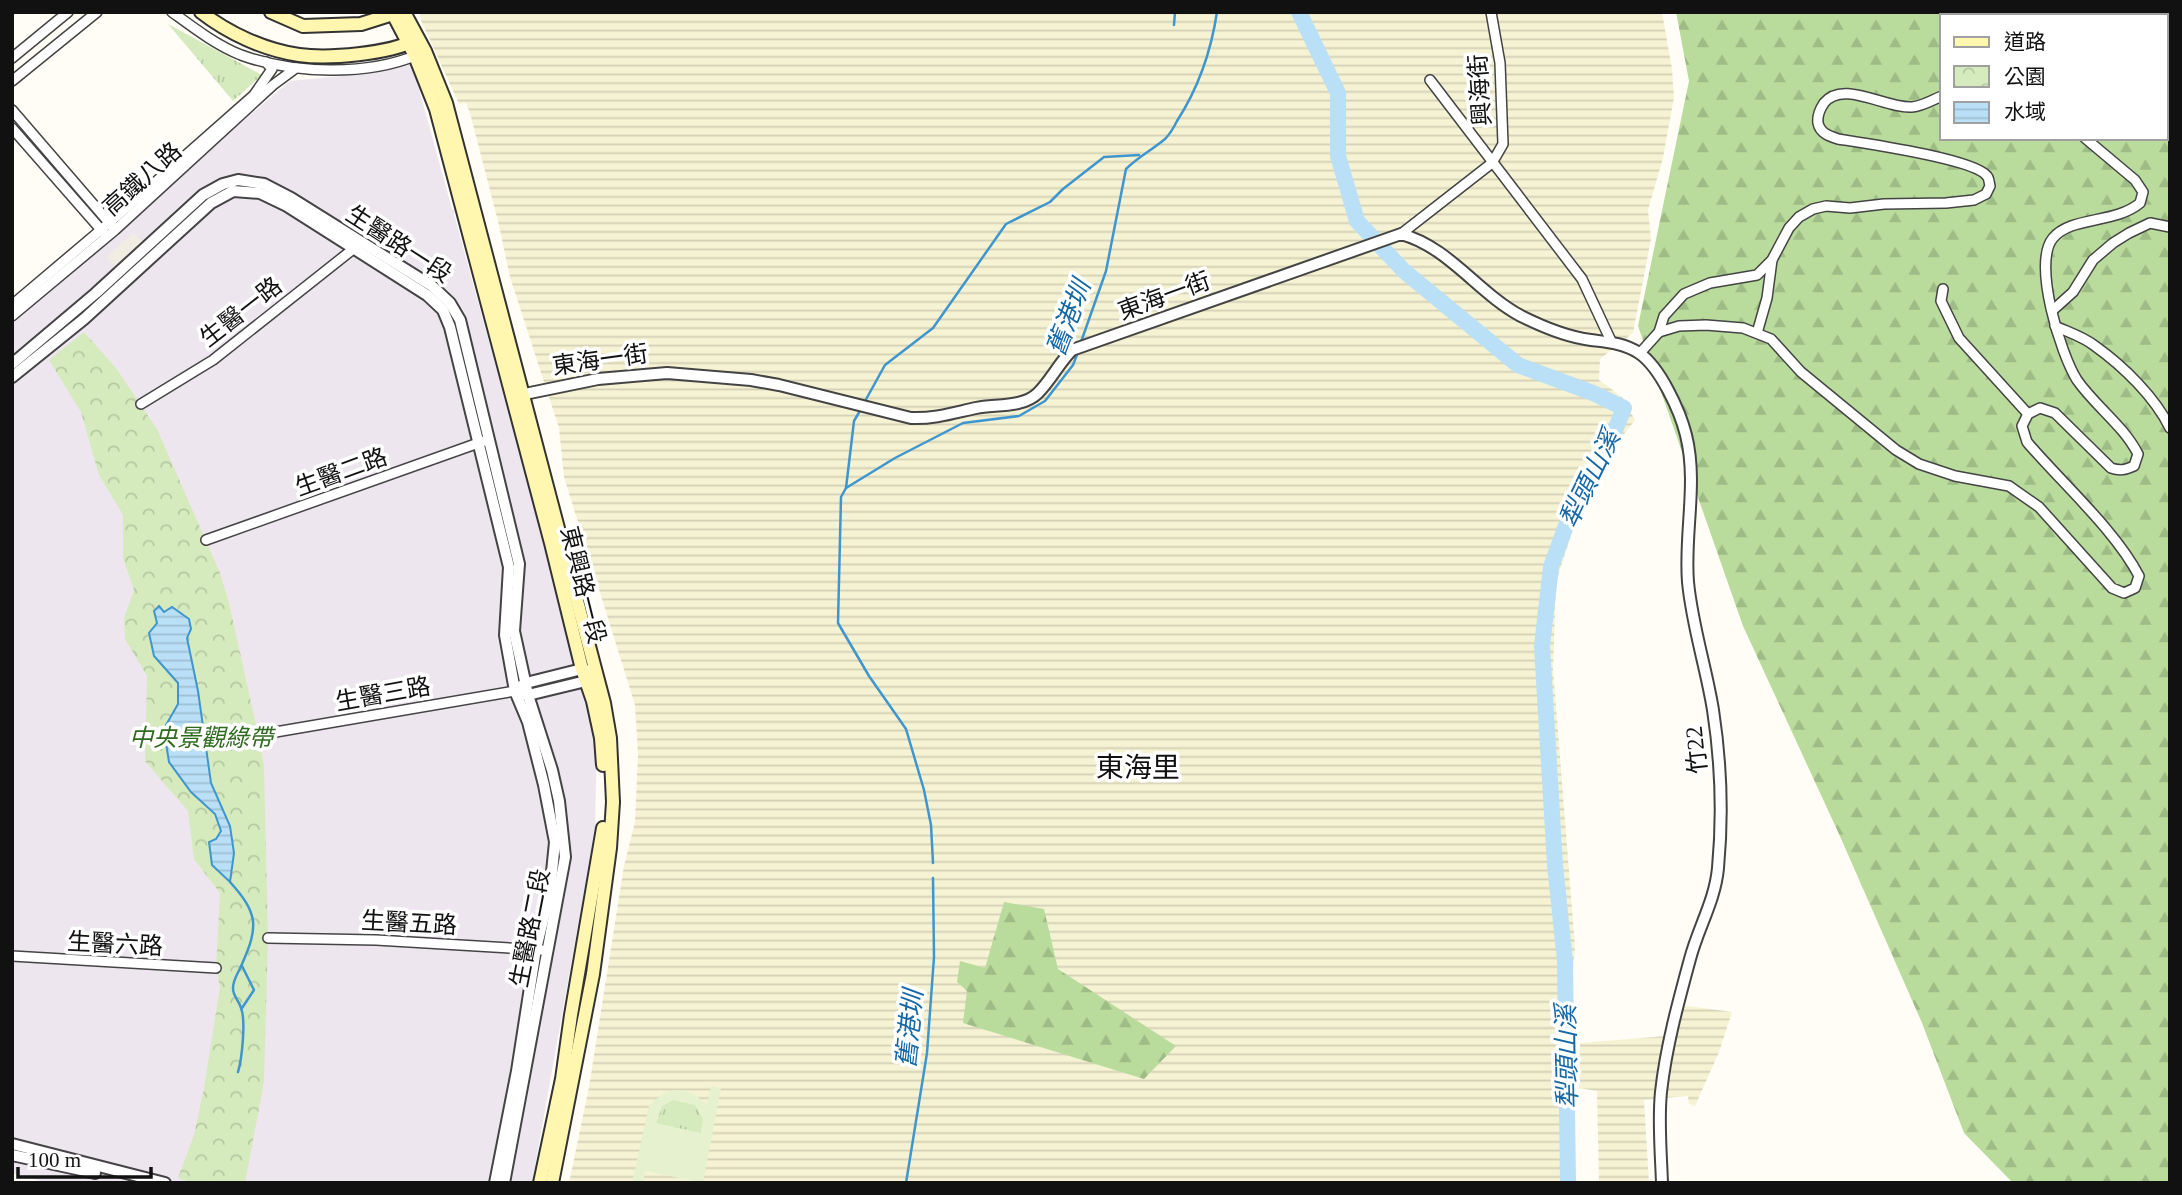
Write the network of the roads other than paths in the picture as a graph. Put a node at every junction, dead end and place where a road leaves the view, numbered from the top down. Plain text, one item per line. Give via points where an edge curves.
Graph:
1 (68, 12) edge
2 (97, 12) edge
3 (172, 12) edge
4 (201, 12) edge
5 (271, 12) edge
6 (1491, 12) edge
7 (397, 13) edge
8 (414, 41) junction
9 (420, 54) junction
10 (12, 58) edge
11 (266, 62) junction
12 (296, 68) junction
13 (1430, 80) dead end
14 (12, 81) edge
15 (1940, 97) edge
16 (12, 110) edge
17 (12, 128) edge
18 (2087, 140) edge
19 (1492, 163) junction
20 (2170, 228) edge
21 (108, 230) junction
22 (1401, 234) junction
23 (356, 246) junction
24 (1772, 260) junction
25 (132, 268) junction
26 (1943, 289) dead end
27 (12, 304) edge
28 (2053, 310) junction
29 (12, 316) edge
30 (2055, 326) junction
31 (1659, 332) junction
32 (1757, 333) junction
33 (1611, 341) junction
34 (1640, 353) junction
35 (12, 364) edge
36 (12, 377) edge
37 (518, 395) junction
38 (141, 404) dead end
39 (2028, 414) junction
40 (2170, 428) edge
41 (484, 441) junction
42 (205, 540) dead end
43 (588, 674) junction
44 (526, 683) junction
45 (515, 691) junction
46 (528, 695) junction
47 (258, 735) dead end
48 (268, 938) dead end
49 (541, 950) junction
50 (12, 956) edge
51 (216, 968) dead end
52 (12, 1144) edge
53 (12, 1155) edge
54 (140, 1183) edge
55 (165, 1183) edge
56 (495, 1183) edge
57 (504, 1183) edge
58 (540, 1183) edge
59 (552, 1183) edge
60 (1662, 1183) edge

1 - 10 street
2 - 14 street
3 - 11 street via 211,40
4 - 8 main road via 221,28 299,55 366,54
5 - 7 main road via 303,26 360,24
6 - 19 street, 興海街 via 1500,63 1503,144
7 - 8 main road, 東興路一段
8 - 9 main road, 東興路一段
9 - 12 street via 368,69
9 - 37 main road, 東興路一段
11 - 12 street
11 - 21 street, 高鐵八路 via 272,69 254,95
12 - 21 street, 高鐵八路
13 - 19 street
15 - 24 street via 1923,105 1901,107 1844,92 1826,100 1817,119 1825,134 1838,139 1931,155 1979,170 1990,186 1986,194 1946,203 1813,209 1789,228
16 - 21 street
17 - 21 street
18 - 28 street via 2143,192 2140,203 2120,216 2076,225 2051,240 2045,274
19 - 22 street
19 - 33 street via 1582,279
20 - 28 street via 2150,223 2113,243 2093,260 2073,292
21 - 27 street, 高鐵八路
21 - 29 street, 高鐵八路
22 - 33 street, 竹22 via 1429,244 1520,316 1557,332
22 - 37 street, 東海一街 via 1072,350 1029,400 931,419 751,380 667,373 598,379
23 - 25 street, 生醫路一段 via 291,198 264,184 238,180 203,195
23 - 38 street, 生醫一路 via 213,360
23 - 41 street, 生醫路一段 via 432,286 450,303 460,320
24 - 31 street via 1757,275 1710,283 1684,294 1664,316
24 - 32 street via 1768,298
25 - 35 street, 生醫路一段
25 - 36 street, 生醫路一段 via 84,319
26 - 39 street via 1941,301 1959,338
28 - 30 street
30 - 39 street via 2065,360 2078,382 2131,441 2138,454 2134,466 2111,468 2054,413 2040,408
30 - 40 street via 2094,345 2126,373
31 - 32 street via 1706,325
31 - 34 street
32 - 39 street via 1771,339 1801,372 1896,450 1919,464 1955,476 2009,486 2039,507 2112,588 2124,593 2135,588 2140,576 2134,566 2027,442 2022,426
33 - 34 street, 竹22 / 竹22
34 - 60 street, 竹22 / 竹22 via 1679,410 1687,439 1688,579 1720,770 1718,872 1669,1037 1661,1095
37 - 43 main road, 東興路一段
41 - 42 street, 生醫二路
41 - 44 street, 生醫路一段 via 519,564 514,631
41 - 45 street, 生醫路一段 via 509,567 505,635
43 - 44 street
43 - 46 street
43 - 58 main road, 東興路一段 via 601,738 604,822 562,1079
43 - 59 main road, 東興路一段 via 604,703 610,738 610,848 593,974
44 - 45 street
44 - 46 street, 生醫路二段
45 - 46 street
45 - 47 street, 生醫三路
45 - 49 street, 生醫路二段 via 531,733 555,842
46 - 49 street, 生醫路二段 via 552,770 565,857
48 - 49 street, 生醫五路
49 - 56 street, 生醫路二段
49 - 57 street, 生醫路二段
50 - 51 street, 生醫六路
52 - 55 street
53 - 54 street

